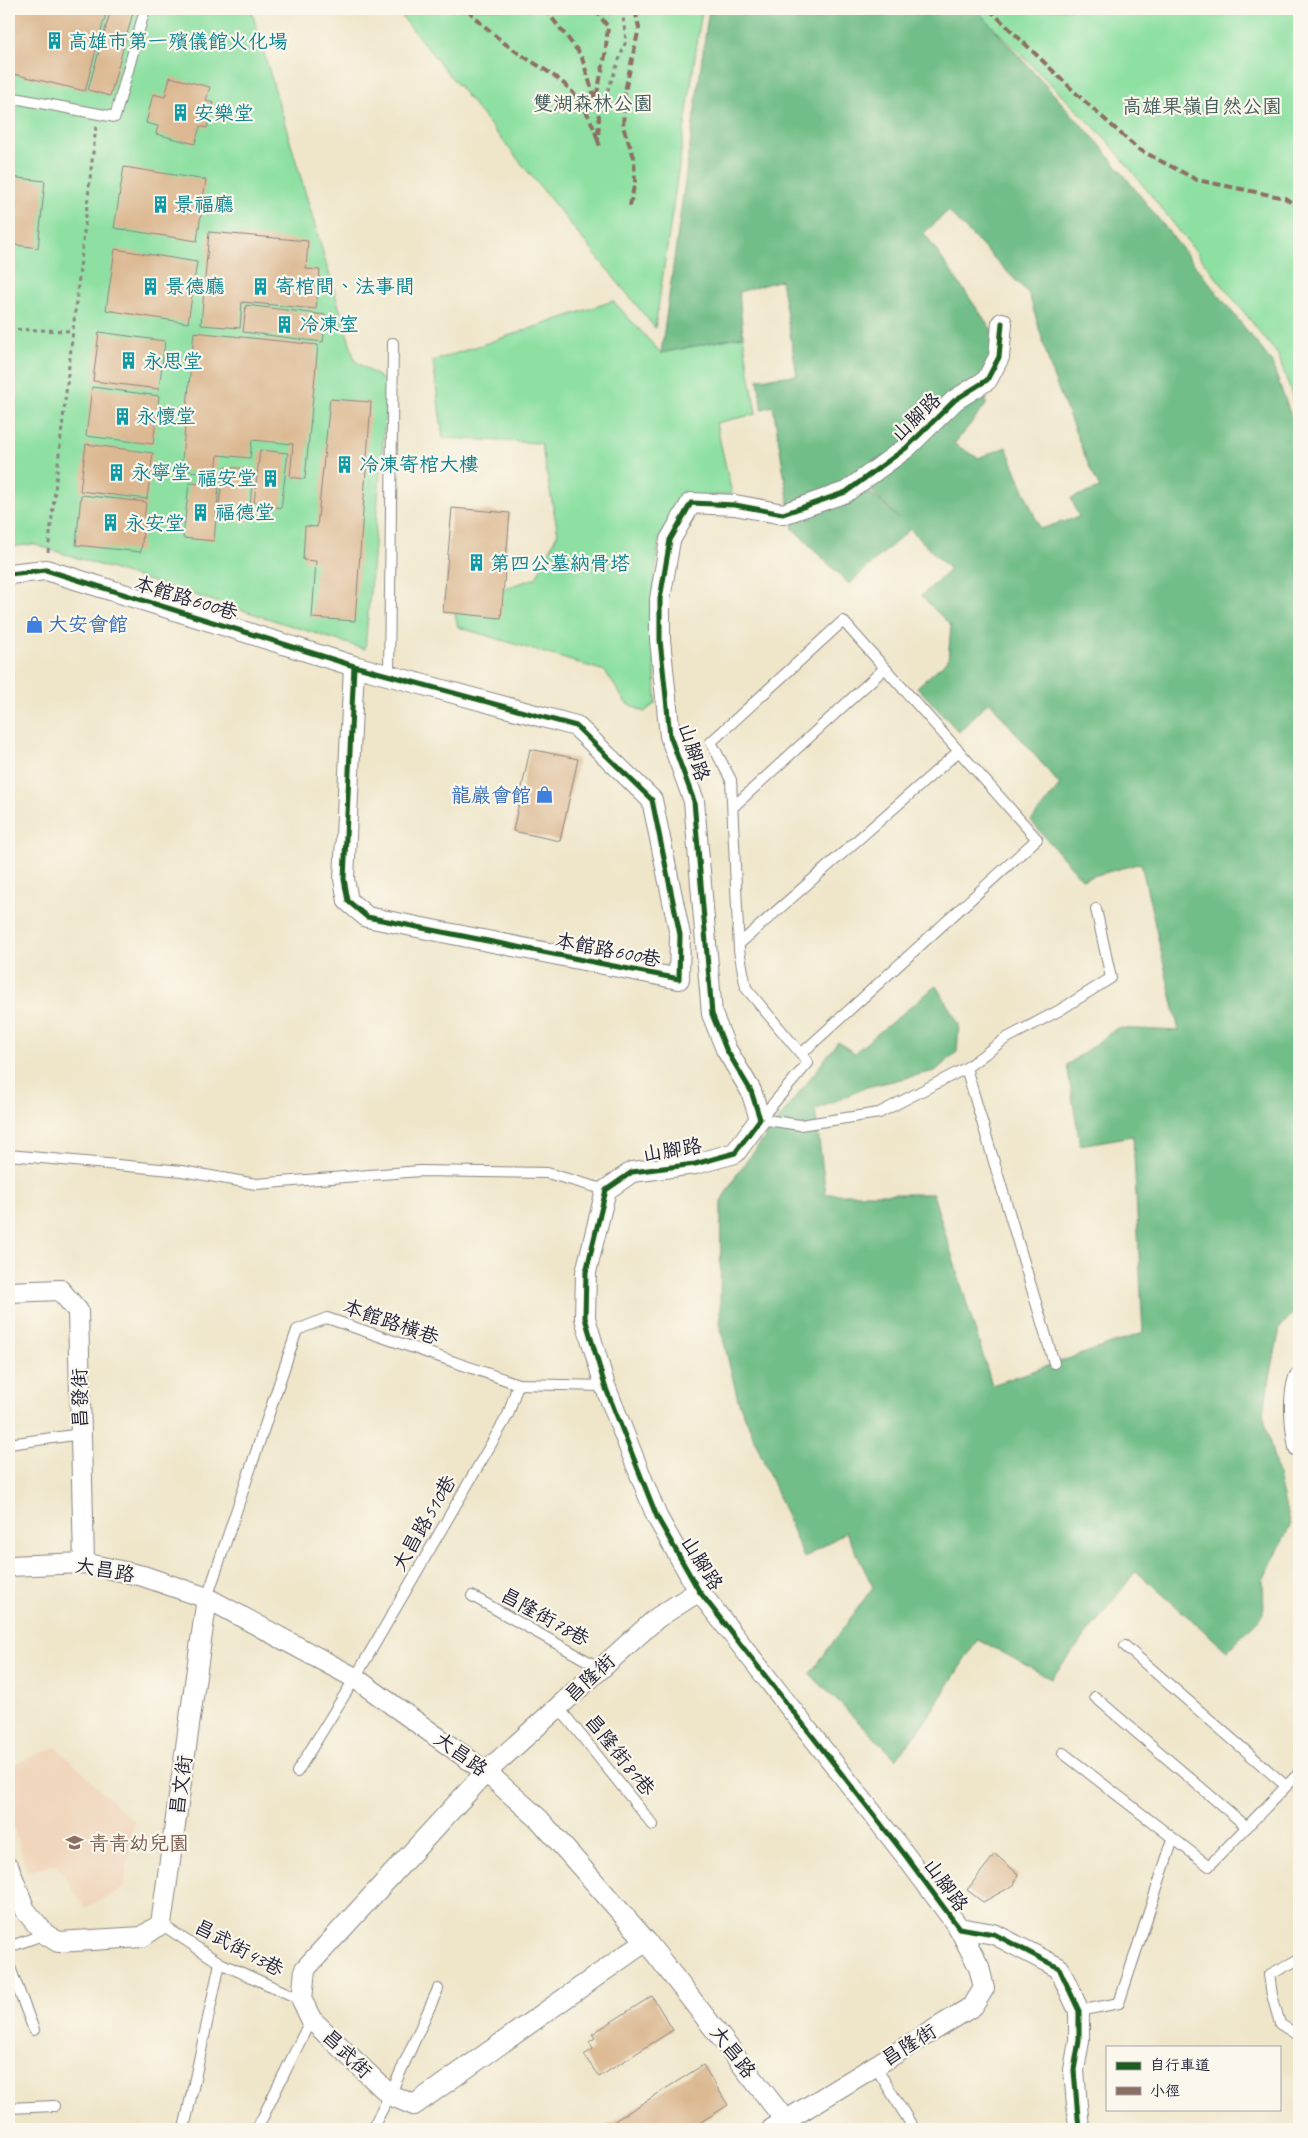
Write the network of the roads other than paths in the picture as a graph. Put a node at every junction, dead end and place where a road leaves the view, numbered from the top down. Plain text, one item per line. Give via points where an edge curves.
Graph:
1 (145, 9) edge
2 (9, 97) edge
3 (1002, 323) dead end
4 (393, 343) dead end
5 (9, 574) edge
6 (354, 666) junction
7 (885, 668) junction
8 (389, 675) junction
9 (959, 751) junction
10 (733, 807) junction
11 (1096, 909) dead end
12 (739, 944) junction
13 (801, 1054) junction
14 (966, 1068) junction
15 (760, 1118) junction
16 (9, 1155) edge
17 (606, 1190) junction
18 (9, 1292) edge
19 (1054, 1363) dead end
20 (1299, 1378) edge
21 (518, 1384) junction
22 (605, 1386) junction
23 (81, 1434) junction
24 (9, 1444) edge
25 (1299, 1447) edge
26 (84, 1563) junction
27 (9, 1566) edge
28 (699, 1591) junction
29 (472, 1596) dead end
30 (207, 1598) junction
31 (1125, 1646) dead end
32 (600, 1668) junction
33 (355, 1678) junction
34 (1095, 1697) dead end
35 (559, 1708) junction
36 (1063, 1753) dead end
37 (297, 1772) dead end
38 (486, 1772) junction
39 (1299, 1773) edge
40 (1286, 1786) junction
41 (653, 1825) dead end
42 (1247, 1827) junction
43 (1173, 1840) junction
44 (9, 1868) edge
45 (161, 1924) junction
46 (959, 1928) junction
47 (45, 1934) junction
48 (646, 1940) junction
49 (9, 1947) edge
50 (1299, 1959) edge
51 (220, 1963) junction
52 (9, 1965) edge
53 (438, 1989) dead end
54 (302, 2000) junction
55 (1079, 2011) junction
56 (311, 2019) junction
57 (34, 2030) dead end
58 (1299, 2036) edge
59 (875, 2066) junction
60 (390, 2096) junction
61 (54, 2106) dead end
62 (9, 2108) edge
63 (784, 2126) edge
64 (184, 2129) edge
65 (257, 2129) edge
66 (372, 2129) edge
67 (914, 2129) edge
68 (1079, 2129) edge

1 - 2 lane via 115,117
3 - 15 street, 山腳路 via 999,357 987,380 955,400 906,448 846,492 783,514 735,505 691,503 670,540 660,599 660,640 670,736 694,801 712,1014 726,1049 751,1091
4 - 8 lane
5 - 6 street, 本館路600巷 via 46,570
6 - 8 street, 本館路600巷
6 - 8 street, 本館路600巷 via 344,879 348,901 367,917 679,979 680,935 652,800 576,726
7 - 9 lane
7 - 10 lane
7 - 10 lane via 843,621 711,742 731,780
9 - 12 lane
9 - 13 lane via 1037,839
10 - 12 lane
11 - 14 lane via 1111,978 1005,1040
12 - 13 lane via 746,988
13 - 15 lane via 808,1063
14 - 15 lane via 879,1113 800,1124
14 - 19 lane
15 - 17 street, 山腳路 via 735,1153 695,1164 632,1172
16 - 17 lane via 182,1171 256,1184 420,1171 548,1173
17 - 22 street, 山腳路 via 586,1272 585,1318
18 - 23 street, 昌發街 via 60,1290 78,1311
20 - 25 street via 1295,1390
21 - 22 lane, 本館路橫巷
21 - 30 lane, 本館路橫巷 via 327,1318 297,1330
21 - 33 lane, 大昌路510巷 via 508,1415
22 - 28 street, 山腳路 via 657,1516
23 - 24 lane
23 - 26 street, 昌發街
26 - 27 street, 大昌路
26 - 30 street, 大昌路 via 143,1576
28 - 32 street, 昌隆街 via 657,1618
28 - 46 street, 山腳路
29 - 32 lane, 昌隆街78巷
30 - 33 street, 大昌路
30 - 45 street, 昌文街
31 - 40 lane
32 - 35 street, 昌隆街
33 - 37 lane, 大昌路510巷
33 - 38 street, 大昌路
34 - 42 lane
35 - 38 street, 昌隆街
35 - 41 lane, 昌隆街81巷
36 - 43 lane
38 - 48 street, 大昌路 via 539,1819
38 - 54 street via 305,1970
39 - 40 lane
40 - 42 lane
42 - 43 lane via 1209,1866
43 - 55 lane via 1119,2003
44 - 47 street via 25,1910
45 - 47 street via 142,1937 58,1942
45 - 51 lane, 昌武街43巷
46 - 55 street, 山腳路 via 994,1934 1059,1968
46 - 59 street, 昌隆街 via 984,1988 973,2006
47 - 49 lane
48 - 60 street, 昌武街 via 414,2105
48 - 63 street, 大昌路
50 - 58 lane via 1269,1975 1280,2024
51 - 54 lane, 昌武街43巷
51 - 64 lane
52 - 57 lane
53 - 60 lane
54 - 56 street, 昌武街
55 - 68 street, 山腳路 via 1079,2041 1074,2070
56 - 60 street, 昌武街
56 - 65 lane
59 - 63 street, 昌隆街
59 - 67 lane
60 - 66 lane
61 - 62 lane

